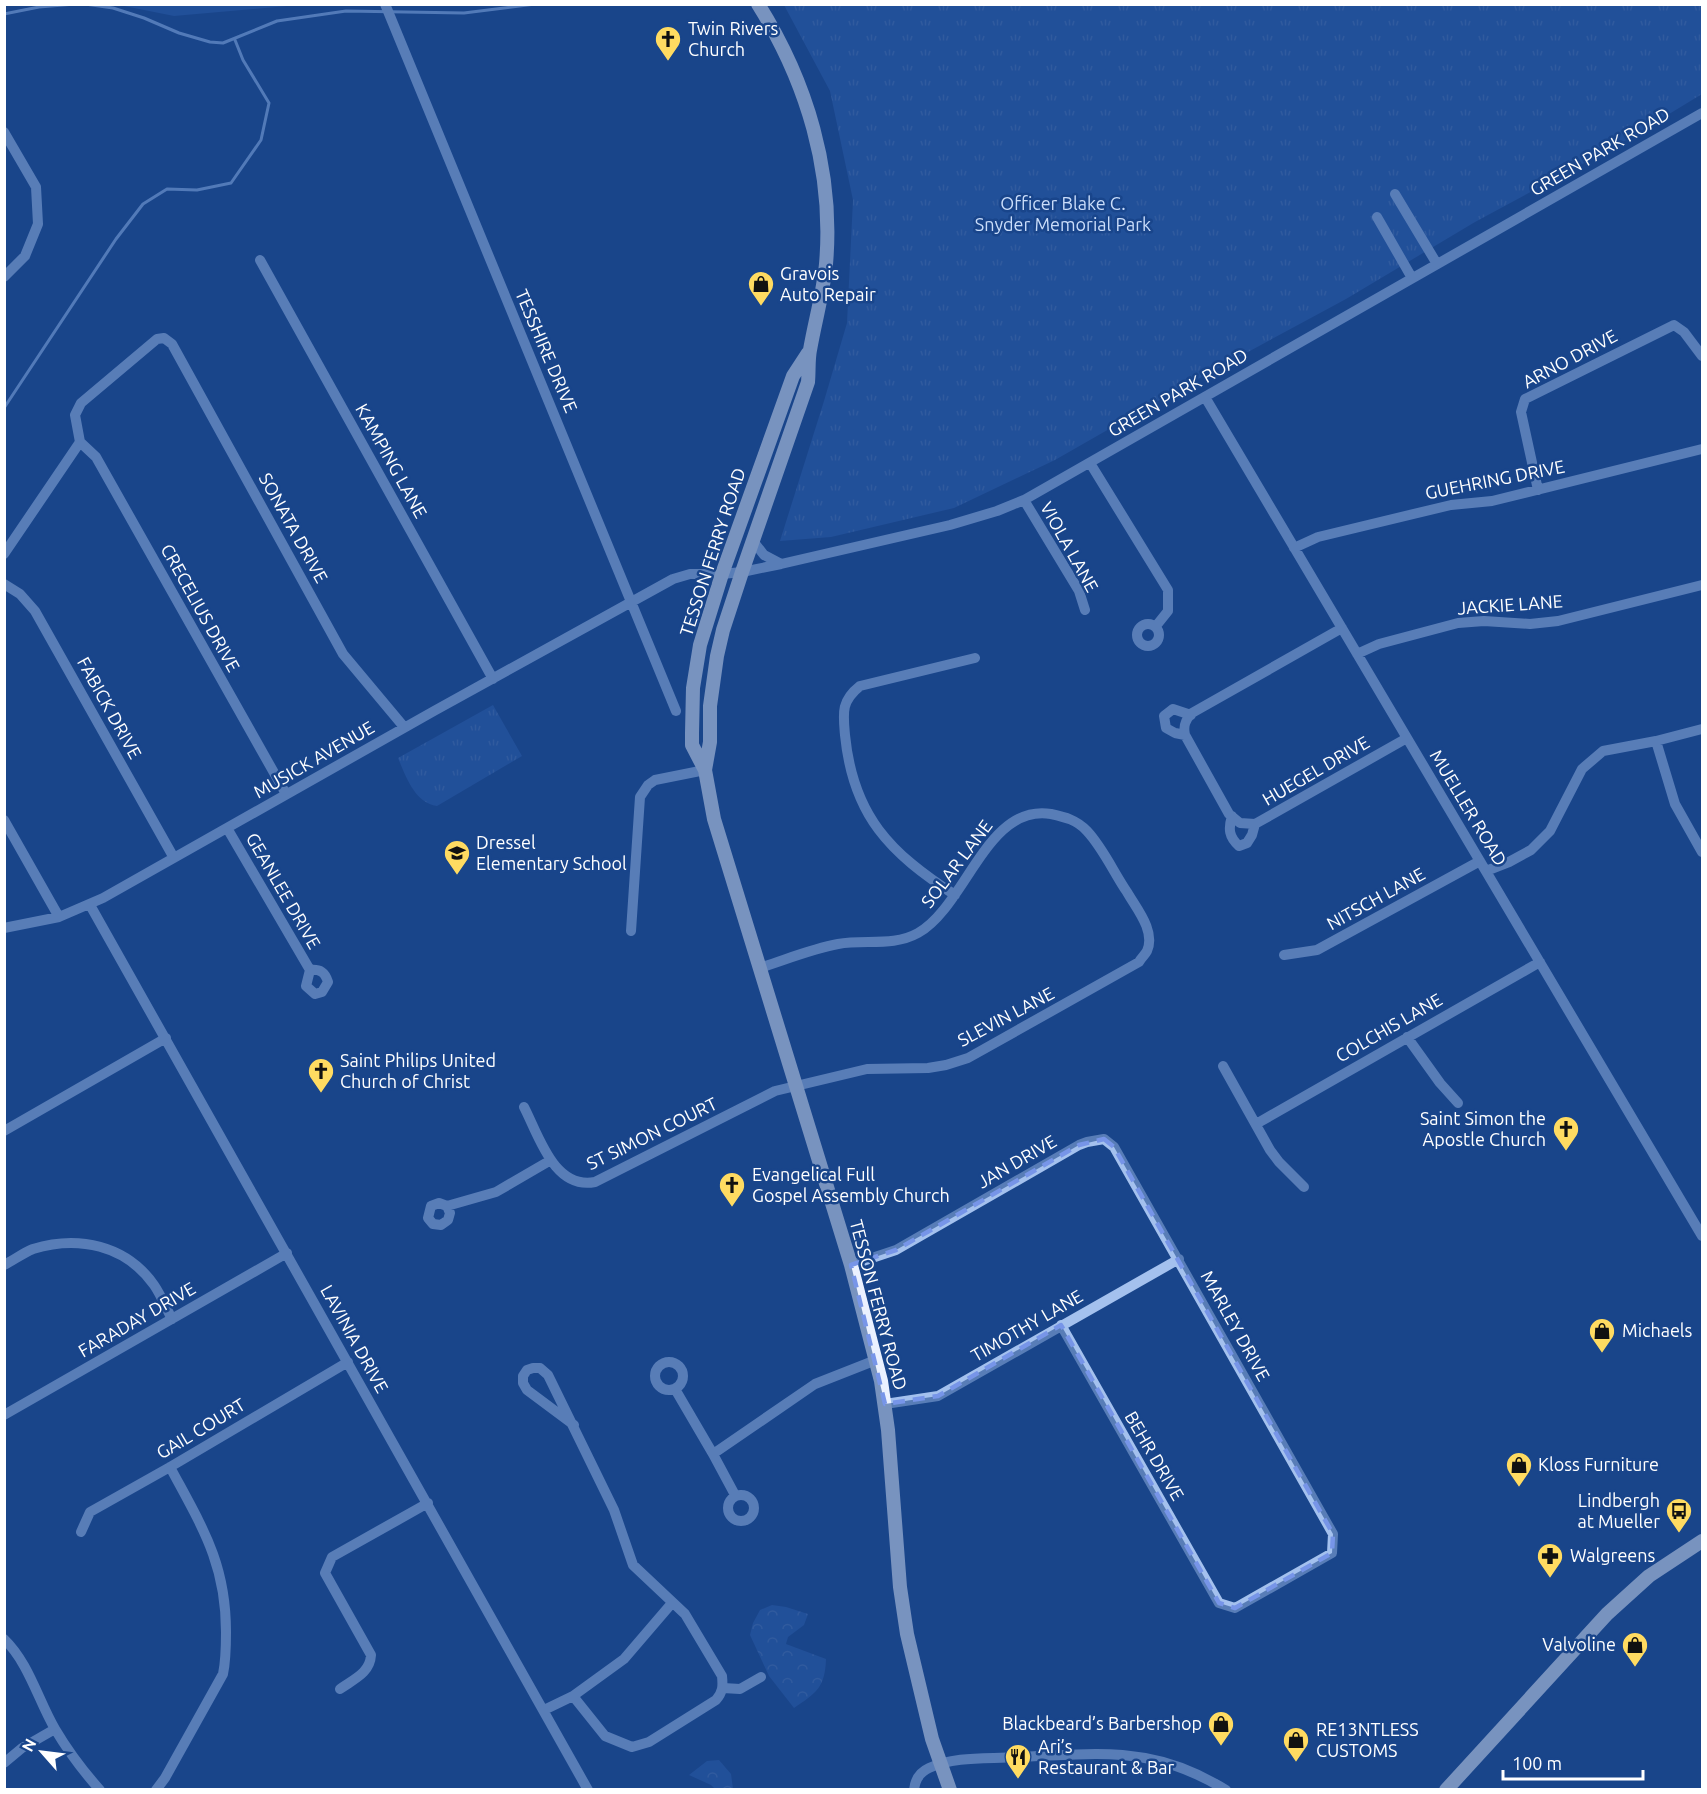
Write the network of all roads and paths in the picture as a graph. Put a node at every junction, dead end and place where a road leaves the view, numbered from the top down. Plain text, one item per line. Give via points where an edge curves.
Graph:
1 (385, 4) edge
2 (758, 4) edge
3 (1702, 113) edge
4 (4, 132) edge
5 (1395, 194) dead end
6 (1377, 217) dead end
7 (260, 260) dead end
8 (1437, 264) junction
9 (4, 277) edge
10 (1412, 278) junction
11 (809, 351) junction
12 (1702, 356) edge
13 (1205, 397) junction
14 (80, 442) junction
15 (1702, 449) edge
16 (1090, 462) junction
17 (1538, 490) junction
18 (1024, 500) junction
19 (753, 541) junction
20 (1294, 548) junction
21 (4, 554) edge
22 (781, 564) junction
23 (742, 572) junction
24 (722, 574) junction
25 (4, 584) edge
26 (1702, 585) edge
27 (632, 600) junction
28 (1085, 610) dead end
29 (1155, 626) dead end
30 (1342, 628) junction
31 (1357, 654) junction
32 (975, 658) dead end
33 (493, 679) junction
34 (676, 711) dead end
35 (1188, 719) junction
36 (404, 727) junction
37 (1702, 729) edge
38 (1185, 735) junction
39 (1407, 738) junction
40 (1656, 741) junction
41 (705, 770) junction
42 (286, 794) junction
43 (4, 820) edge
44 (1236, 820) junction
45 (1255, 824) junction
46 (227, 828) junction
47 (1702, 852) edge
48 (174, 858) junction
49 (1483, 866) junction
50 (955, 895) junction
51 (90, 904) junction
52 (59, 917) junction
53 (4, 928) edge
54 (631, 931) dead end
55 (1147, 950) joint
56 (1284, 955) dead end
57 (1540, 962) junction
58 (759, 968) junction
59 (310, 970) dead end
60 (1407, 1037) junction
61 (166, 1038) junction
62 (1222, 1066) dead end
63 (795, 1086) junction
64 (1458, 1103) dead end
65 (524, 1107) dead end
66 (1256, 1125) junction
67 (4, 1131) edge
68 (1104, 1139) joint
69 (551, 1160) junction
70 (1305, 1186) dead end
71 (447, 1206) dead end
72 (1702, 1236) edge
73 (287, 1253) junction
74 (1179, 1259) junction
75 (4, 1265) edge
76 (851, 1265) junction
77 (172, 1318) junction
78 (1061, 1325) junction
79 (876, 1360) junction
80 (348, 1362) junction
81 (675, 1389) dead end
82 (885, 1404) junction
83 (4, 1415) edge
84 (574, 1425) junction
85 (713, 1454) junction
86 (170, 1467) junction
87 (735, 1495) dead end
88 (428, 1503) junction
89 (81, 1532) dead end
90 (1702, 1541) edge
91 (672, 1603) junction
92 (1219, 1603) joint
93 (4, 1639) edge
94 (761, 1677) dead end
95 (723, 1688) junction
96 (340, 1689) dead end
97 (573, 1696) junction
98 (544, 1710) junction
99 (55, 1729) junction
100 (4, 1762) edge
101 (940, 1763) junction
102 (100, 1790) edge
103 (156, 1790) edge
104 (588, 1790) edge
105 (914, 1790) edge
106 (950, 1790) edge
107 (1226, 1790) edge
108 (1446, 1790) edge

1 - 27 street, TESSHIRE DRIVE
2 - 11 main road, TESSON FERRY ROAD via 796,75 810,113 822,170 826,262
3 - 8 street, GREEN PARK ROAD
4 - 9 street via 36,187 38,224 25,256
5 - 8 street
6 - 10 street
7 - 33 street, KAMPING LANE
8 - 10 street, GREEN PARK ROAD
10 - 13 street, GREEN PARK ROAD
11 - 19 main road, TESSON FERRY ROAD via 808,382
11 - 24 main road, TESSON FERRY ROAD via 793,376
12 - 17 street, ARNO DRIVE via 1674,325 1525,399 1521,412
13 - 16 street, GREEN PARK ROAD
13 - 20 street, MUELLER ROAD
14 - 21 street
14 - 36 street, SONATA DRIVE via 75,414 81,403 157,339 164,338 172,344 343,654
14 - 42 street, CRECELIUS DRIVE via 96,457
15 - 17 street, GUEHRING DRIVE
16 - 18 street, GREEN PARK ROAD
16 - 29 street via 1168,590 1168,611
17 - 20 street, GUEHRING DRIVE via 1492,501 1451,505 1318,537
18 - 22 street, GREEN PARK ROAD via 958,523
18 - 28 street, VIOLA LANE via 1078,591
19 - 22 street via 764,555
19 - 23 main road, TESSON FERRY ROAD
20 - 30 street, MUELLER ROAD
22 - 23 street, GREEN PARK ROAD
23 - 24 street, GREEN PARK ROAD
23 - 41 main road, TESSON FERRY ROAD via 717,656
24 - 27 street, GREEN PARK ROAD via 681,576
24 - 41 main road, TESSON FERRY ROAD via 700,645 693,688 692,745
25 - 48 street, FABICK DRIVE via 35,611
26 - 31 street, JACKIE LANE via 1558,621 1458,624 1379,644
27 - 33 street, MUSICK AVENUE
27 - 34 street, TESSHIRE DRIVE
30 - 31 street, MUELLER ROAD
30 - 35 street
31 - 39 street, MUELLER ROAD
32 - 50 street via 860,686 849,695 843,723 847,757 863,806 899,854
33 - 36 street, MUSICK AVENUE
35 - 38 street
35 - 38 street via 1173,709 1164,716 1166,728
36 - 42 street, MUSICK AVENUE
37 - 40 street, NITSCH LANE
38 - 44 street
39 - 45 street, HUEGEL DRIVE
39 - 49 street, MUELLER ROAD
40 - 47 street via 1675,804
40 - 49 street, NITSCH LANE via 1603,751 1582,769 1550,831 1532,850 1509,862
41 - 54 street via 655,780 640,797
41 - 58 main road, TESSON FERRY ROAD via 714,819
42 - 46 street, MUSICK AVENUE
43 - 52 street
44 - 45 street, HUEGEL DRIVE
44 - 45 street via 1229,833 1239,846 1247,843
46 - 48 street, MUSICK AVENUE
46 - 59 street, GEANLEE DRIVE
48 - 51 street, MUSICK AVENUE
49 - 56 street, NITSCH LANE via 1317,950
49 - 57 street, MUELLER ROAD
50 - 55 street, SOLAR LANE via 1005,826 1043,813 1071,819 1093,838 1147,927
50 - 58 street, SOLAR LANE via 934,921 908,939 836,944
51 - 52 street, MUSICK AVENUE
51 - 61 street, LAVINIA DRIVE
52 - 53 street, MUSICK AVENUE
55 - 63 street, SLEVIN LANE via 1139,962 968,1058 928,1068 867,1069
57 - 60 street, COLCHIS LANE
57 - 72 street, MUELLER ROAD
58 - 63 main road, TESSON FERRY ROAD
60 - 64 street
60 - 66 street, COLCHIS LANE
61 - 67 street
61 - 73 street, LAVINIA DRIVE
62 - 66 street
63 - 69 street, ST SIMON COURT via 775,1091 596,1182 576,1182
63 - 76 main road, TESSON FERRY ROAD
65 - 69 street, ST SIMON COURT
66 - 70 street via 1279,1162
68 - 74 street, MARLEY DRIVE via 1114,1147
68 - 76 street, JAN DRIVE via 1079,1145 896,1250
69 - 71 street via 496,1192
73 - 77 street, FARADAY DRIVE
73 - 80 street, LAVINIA DRIVE
74 - 78 street, TIMOTHY LANE
74 - 92 street, MARLEY DRIVE via 1333,1534 1332,1553 1235,1608
75 - 77 street via 32,1250 67,1242 99,1245 129,1260 154,1284
76 - 79 main road, TESSON FERRY ROAD
77 - 83 street, FARADAY DRIVE
78 - 82 street, TIMOTHY LANE via 938,1396
78 - 92 street, BEHR DRIVE
79 - 82 main road, TESSON FERRY ROAD
79 - 85 street via 815,1384
80 - 86 street, GAIL COURT
80 - 88 street, LAVINIA DRIVE
81 - 85 street
82 - 101 main road, TESSON FERRY ROAD via 907,1634
84 - 84 street via 527,1390 523,1383 527,1370 540,1368 548,1375
84 - 91 street via 614,1510 633,1564
85 - 87 street
86 - 89 street, GAIL COURT via 90,1512
86 - 103 street via 221,1575 226,1606 226,1661 223,1674
88 - 96 street via 332,1557 325,1574 370,1654 370,1664 364,1672
88 - 98 street, LAVINIA DRIVE
90 - 108 main road via 1649,1576 1607,1614
91 - 95 street via 686,1614 722,1676
91 - 97 street via 624,1659
93 - 99 street via 21,1661
94 - 95 street via 740,1689
95 - 97 street via 706,1706 649,1742 632,1746 605,1736
97 - 98 street
98 - 104 street, LAVINIA DRIVE
99 - 100 street
99 - 102 street
101 - 105 street via 919,1775
101 - 106 main road, TESSON FERRY ROAD
101 - 107 street via 1129,1755 1192,1771

